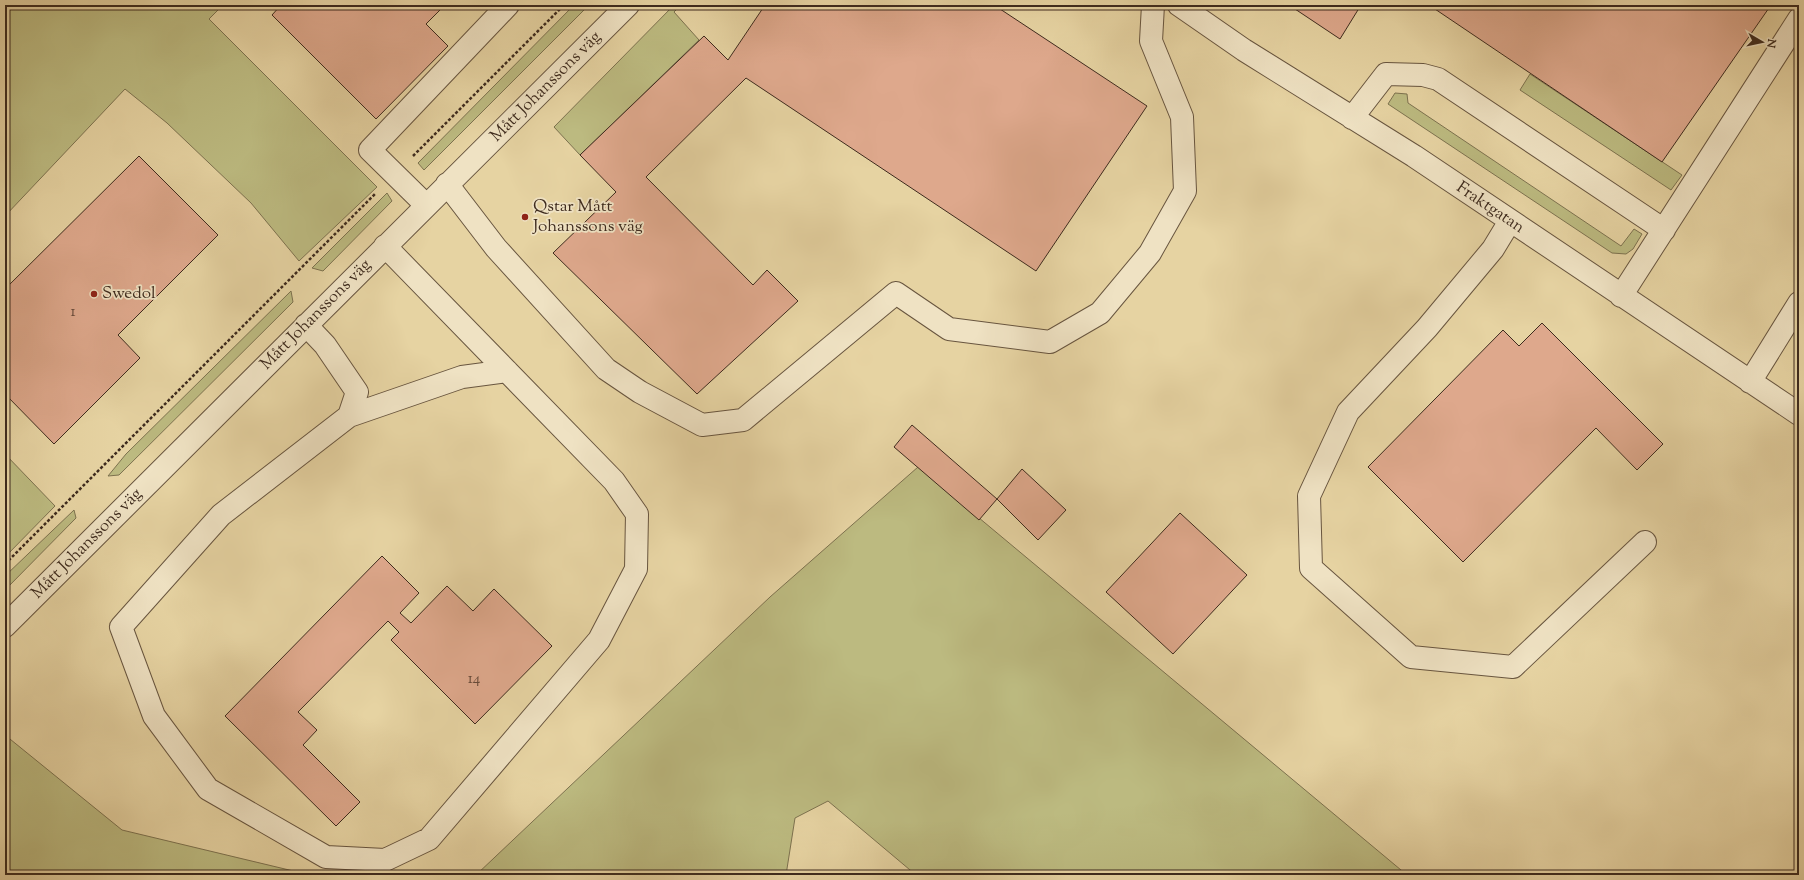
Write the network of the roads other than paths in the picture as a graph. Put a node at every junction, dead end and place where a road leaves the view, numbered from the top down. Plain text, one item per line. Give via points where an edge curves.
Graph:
1 (508, 5) edge
2 (628, 5) edge
3 (1153, 5) edge
4 (1179, 5) edge
5 (1799, 19) edge
6 (1352, 118) junction
7 (447, 184) junction
8 (426, 205) junction
9 (1510, 221) junction
10 (1664, 230) junction
11 (385, 246) junction
12 (1621, 296) junction
13 (1799, 303) edge
14 (306, 325) junction
15 (507, 371) junction
16 (1750, 382) junction
17 (1799, 414) edge
18 (349, 416) junction
19 (1645, 542) dead end
20 (5, 626) edge

1 - 8 street via 370,150
2 - 7 street, Mått Johanssons väg
3 - 7 street via 1151,41 1182,117 1186,191 1150,253 1100,313 1050,342 949,329 896,292 742,420 702,425 640,392 606,369 496,248
4 - 6 street, Fraktgatan via 1244,50
5 - 10 street
6 - 9 street, Fraktgatan via 1414,156
6 - 10 street via 1386,74 1424,75 1438,79
7 - 8 street, Mått Johanssons väg
8 - 11 street, Mått Johanssons väg
9 - 12 street, Fraktgatan
9 - 19 street via 1493,249 1432,322 1348,412 1309,496 1311,568 1411,657 1513,667
10 - 12 street
11 - 14 street, Mått Johanssons väg
11 - 15 street
12 - 16 street, Fraktgatan
13 - 16 street
14 - 18 street via 325,345 357,392
14 - 20 street, Mått Johanssons väg
15 - 18 street via 462,377
15 - 18 street via 614,481 637,514 636,569 599,640 429,839 385,860 326,857 208,789 154,716 121,627 221,515
16 - 17 street, Fraktgatan

